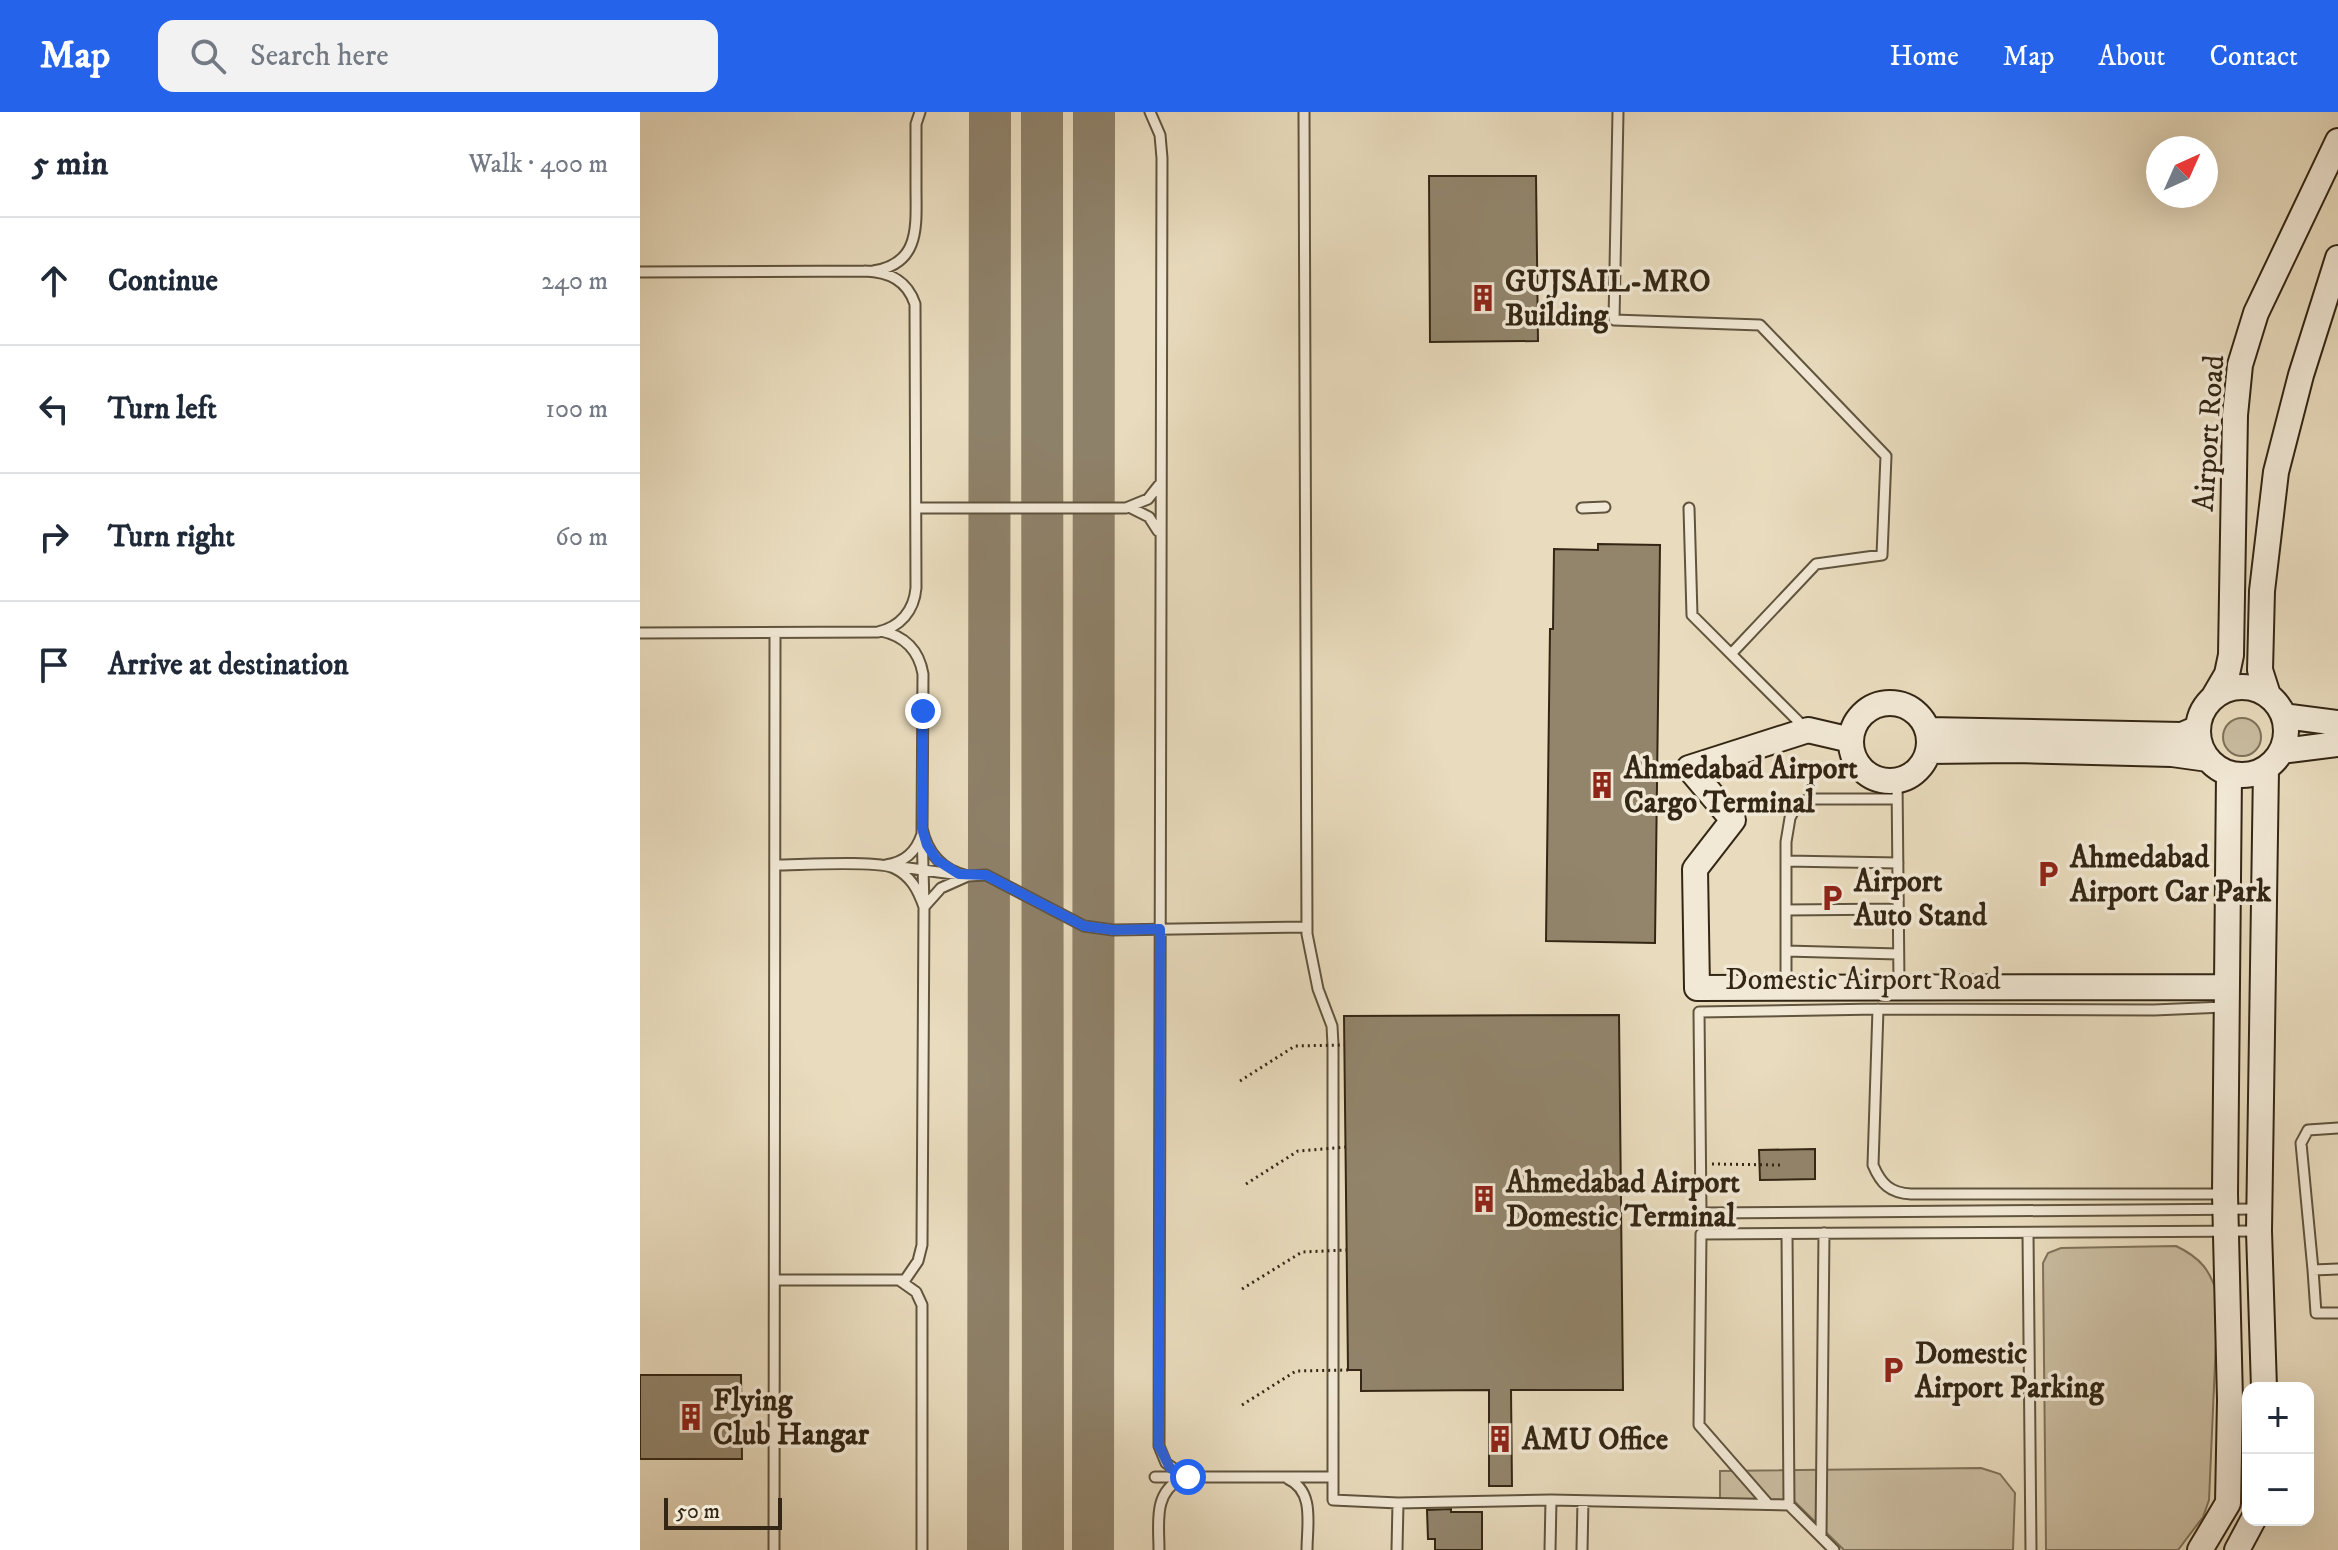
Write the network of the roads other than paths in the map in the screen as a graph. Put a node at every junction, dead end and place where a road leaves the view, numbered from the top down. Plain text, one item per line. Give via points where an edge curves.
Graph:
1 (920, 112) edge
2 (1150, 112) edge
3 (1304, 112) edge
4 (1618, 112) edge
5 (2338, 141) edge
6 (2338, 258) edge
7 (865, 271) junction
8 (640, 272) edge
9 (1161, 478) junction
10 (1128, 507) junction
11 (1605, 507) dead end
12 (916, 508) junction
13 (1582, 508) dead end
14 (1689, 508) dead end
15 (1160, 544) junction
16 (881, 631) junction
17 (640, 633) edge
18 (775, 633) junction
19 (1731, 654) junction
20 (2268, 695) junction
21 (2213, 698) junction
22 (2284, 716) junction
23 (2338, 723) edge
24 (2198, 728) junction
25 (1808, 730) junction
26 (1851, 740) junction
27 (1928, 740) junction
28 (2338, 744) edge
29 (2208, 759) junction
30 (2274, 760) junction
31 (2229, 774) junction
32 (1897, 790) junction
33 (922, 828) junction
34 (1786, 861) junction
35 (1898, 863) junction
36 (775, 865) junction
37 (886, 865) junction
38 (923, 870) junction
39 (968, 876) junction
40 (924, 907) junction
41 (1898, 909) junction
42 (1786, 910) junction
43 (1307, 927) junction
44 (1160, 929) junction
45 (1786, 951) junction
46 (1898, 954) junction
47 (1786, 989) junction
48 (1899, 989) junction
49 (2225, 997) junction
50 (1878, 1009) junction
51 (2338, 1128) edge
52 (2225, 1201) junction
53 (2259, 1220) junction
54 (1824, 1233) junction
55 (2028, 1233) junction
56 (1787, 1234) junction
57 (2226, 1234) junction
58 (2338, 1269) edge
59 (2313, 1270) junction
60 (775, 1280) junction
61 (899, 1280) junction
62 (2338, 1313) edge
63 (2264, 1382) edge
64 (1155, 1477) dead end
65 (1187, 1477) junction
66 (1281, 1477) junction
67 (1333, 1477) junction
68 (1551, 1500) junction
69 (1583, 1501) junction
70 (1398, 1503) junction
71 (1768, 1504) junction
72 (1789, 1505) junction
73 (2250, 1526) edge
74 (1821, 1537) junction
75 (774, 1550) edge
76 (922, 1550) edge
77 (1159, 1550) edge
78 (1307, 1550) edge
79 (1397, 1550) edge
80 (1550, 1550) edge
81 (1582, 1550) edge
82 (1834, 1550) edge
83 (2031, 1550) edge
84 (2200, 1550) edge
85 (2237, 1550) edge

1 - 7 lane via 913,243 894,265
2 - 9 lane via 1162,146
3 - 43 lane
4 - 19 lane via 1614,320 1760,325 1886,456 1882,555 1816,564
5 - 21 main road, Airport Road via 2256,313 2240,365 2231,655
6 - 20 main road via 2276,472 2262,591 2260,670
7 - 8 lane
7 - 12 lane via 899,280 915,304
9 - 10 lane via 1148,499
9 - 15 lane
10 - 12 lane
10 - 15 lane via 1153,522
11 - 13 lane
12 - 16 lane via 914,602 903,620
14 - 19 lane via 1692,615
15 - 44 lane
16 - 18 lane
16 - 33 lane via 904,640 921,667
17 - 18 lane
18 - 36 lane
19 - 25 lane
20 - 21 main road via 2239,686
20 - 22 main road
21 - 24 main road
22 - 23 main road
22 - 30 main road via 2286,739
24 - 27 main road via 2182,735
24 - 29 main road
25 - 26 main road
25 - 47 main road via 1689,768 1733,820 1695,869 1697,988
26 - 27 main road via 1859,717 1891,702 1914,710
26 - 32 main road via 1858,764
27 - 29 main road via 2016,750
27 - 32 main road via 1915,772
28 - 30 main road
29 - 31 main road
30 - 31 main road via 2255,774
30 - 53 main road
31 - 49 main road
32 - 34 lane via 1808,799 1796,806
32 - 35 lane
33 - 37 lane via 914,851
33 - 38 lane
33 - 39 lane via 937,860
34 - 35 lane
34 - 42 lane
35 - 41 lane
36 - 37 lane
36 - 60 lane
37 - 38 lane
37 - 40 lane via 908,877
38 - 39 lane
38 - 40 lane
39 - 40 lane via 941,888
39 - 44 lane via 986,875 1084,926
40 - 61 lane via 922,1245 915,1268
41 - 42 lane
41 - 46 lane
42 - 45 lane
43 - 44 lane
43 - 67 lane via 1333,1045
44 - 65 lane via 1159,1446 1170,1468
45 - 46 lane
45 - 47 lane
46 - 48 lane
47 - 48 main road
48 - 49 main road
49 - 50 lane, Domestic Airport Road via 2154,1010
49 - 52 main road
50 - 52 lane via 1873,1165 1888,1188 1911,1194
50 - 52 lane, Domestic Airport Road via 1699,1012 1701,1213 2157,1211
51 - 59 lane via 2308,1130 2301,1143
52 - 53 lane, Domestic Airport Road
52 - 57 main road
53 - 57 lane
53 - 63 main road
54 - 55 lane
54 - 56 lane
54 - 74 lane
55 - 57 lane
55 - 83 lane
56 - 71 lane via 1701,1234 1699,1425
56 - 72 lane
57 - 84 main road via 2228,1503
58 - 59 lane
59 - 62 lane via 2316,1313
60 - 61 lane
60 - 75 lane
61 - 76 lane via 912,1288 922,1305
64 - 65 lane
65 - 66 lane
65 - 77 lane via 1161,1497
66 - 67 lane
66 - 78 lane via 1294,1481 1305,1494
67 - 70 lane via 1333,1500
68 - 69 lane
68 - 70 lane
68 - 80 lane
69 - 71 lane
69 - 81 lane
70 - 79 lane
71 - 72 lane
72 - 74 lane
73 - 85 main road
74 - 82 lane

